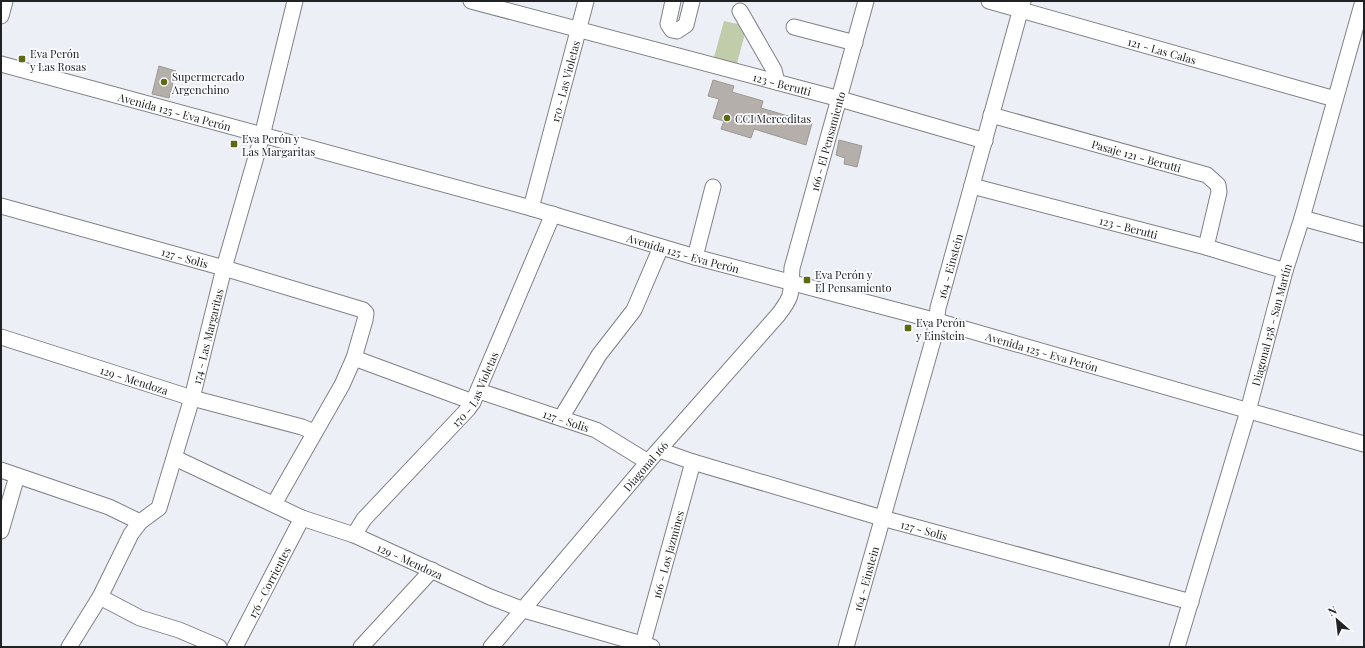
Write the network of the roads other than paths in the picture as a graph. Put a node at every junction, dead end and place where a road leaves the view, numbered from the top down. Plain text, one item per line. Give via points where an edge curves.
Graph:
1 (5, 1) edge
2 (295, 1) edge
3 (471, 1) edge
4 (586, 1) edge
5 (673, 1) edge
6 (692, 1) edge
7 (866, 1) edge
8 (989, 1) edge
9 (1363, 1) edge
10 (1022, 5) edge
11 (740, 11) dead end
12 (1, 16) edge
13 (794, 27) dead end
14 (578, 29) junction
15 (1360, 29) edge
16 (855, 43) junction
17 (1, 64) edge
18 (777, 82) junction
19 (840, 99) junction
20 (1335, 99) junction
21 (991, 116) junction
22 (262, 136) junction
23 (985, 141) junction
24 (972, 186) junction
25 (713, 187) dead end
26 (1, 206) edge
27 (531, 208) junction
28 (553, 214) junction
29 (1302, 218) junction
30 (1364, 235) edge
31 (661, 247) junction
32 (1206, 247) junction
33 (694, 257) junction
34 (224, 268) junction
35 (1285, 271) junction
36 (792, 282) junction
37 (937, 321) junction
38 (1, 337) edge
39 (354, 358) junction
40 (476, 396) junction
41 (192, 398) junction
42 (1248, 411) junction
43 (561, 418) junction
44 (314, 432) junction
45 (1364, 444) edge
46 (659, 450) junction
47 (175, 458) junction
48 (648, 462) junction
49 (693, 462) junction
50 (1, 470) edge
51 (17, 476) junction
52 (274, 504) junction
53 (302, 518) junction
54 (882, 518) junction
55 (140, 522) junction
56 (1, 531) edge
57 (354, 535) junction
58 (432, 570) junction
59 (100, 597) junction
60 (1190, 602) junction
61 (524, 610) junction
62 (646, 646) edge
63 (69, 647) edge
64 (217, 647) edge
65 (235, 647) edge
66 (361, 647) edge
67 (491, 647) edge
68 (846, 647) edge
69 (1177, 647) edge

1 - 12 street
2 - 22 street, 174 - Las Margaritas
3 - 14 street, 123 - Berutti
4 - 14 street, 170 - Las Violetas
5 - 6 street via 668,24 672,30 677,31 686,25
7 - 16 street, 166 - El Pensamiento
8 - 10 street, 121 - Las Calas
9 - 15 street, Diagonal 158 - San Martín
10 - 20 street, 121 - Las Calas
10 - 21 street, 164 - Einstein
11 - 18 street via 774,70
13 - 16 street
14 - 18 street, 123 - Berutti
14 - 27 street, 170 - Las Violetas
15 - 20 street, Diagonal 158 - San Martín
16 - 19 street, 166 - El Pensamiento
17 - 22 street, Avenida 125 - Eva Perón
18 - 19 street, 123 - Berutti
19 - 23 street, 123 - Berutti
19 - 36 street, 166 - El Pensamiento via 792,268
20 - 29 street, Diagonal 158 - San Martín
21 - 23 street, 164 - Einstein
21 - 32 street, Pasaje 121 - Berutti via 1208,175 1218,185 1219,192
22 - 27 street, Avenida 125 - Eva Perón
22 - 34 street, 174 - Las Margaritas
23 - 24 street, 164 - Einstein
24 - 32 street, 123 - Berutti
24 - 37 street, 164 - Einstein via 938,308
25 - 33 street
26 - 34 street, 127 - Solis
27 - 28 street, Avenida 125 - Eva Perón
28 - 31 street, Avenida 125 - Eva Perón
28 - 40 street, 170 - Las Violetas
29 - 30 street
29 - 35 street, Diagonal 158 - San Martín
31 - 33 street, Avenida 125 - Eva Perón
31 - 43 street via 634,310 599,355
32 - 35 street, 123 - Berutti
33 - 36 street, Avenida 125 - Eva Perón
34 - 39 street, 127 - Solis via 358,307 366,313
34 - 41 street, 174 - Las Margaritas
35 - 42 street, Diagonal 158 - San Martín
36 - 37 street, Avenida 125 - Eva Perón
36 - 46 street, Diagonal 166 via 792,293 778,315
37 - 42 street, Avenida 125 - Eva Perón
37 - 54 street, 164 - Einstein
38 - 41 street, 129 - Mendoza
39 - 40 street, 127 - Solis
39 - 44 street via 342,385
40 - 43 street, 127 - Solis
40 - 57 street, 170 - Las Violetas via 463,415 364,519
41 - 44 street, 129 - Mendoza
41 - 47 street, 174 - Las Margaritas
42 - 45 street, Avenida 125 - Eva Perón
42 - 60 street, Diagonal 158 - San Martín
43 - 48 street, 127 - Solis via 596,430
44 - 52 street
46 - 48 street, Diagonal 166
46 - 49 street, 127 - Solis
47 - 52 street, 129 - Mendoza
47 - 55 street, 174 - Las Margaritas via 159,508
48 - 61 street, Diagonal 166
49 - 54 street, 127 - Solis
49 - 62 street, 166 - Los Jazmines
50 - 51 street
51 - 55 street via 109,507
51 - 56 street
52 - 53 street, 129 - Mendoza
53 - 57 street, 129 - Mendoza
53 - 65 street, 176 - Corrientes
54 - 60 street, 127 - Solis
54 - 68 street, 164 - Einstein
55 - 59 street, 174 - Las Margaritas via 130,534
57 - 58 street, 129 - Mendoza
58 - 61 street, 129 - Mendoza
58 - 66 street
59 - 63 street, 174 - Las Margaritas
59 - 64 street via 140,618 179,630
60 - 69 street, Diagonal 158 - San Martín
61 - 62 street, 129 - Mendoza
61 - 67 street, Diagonal 166

